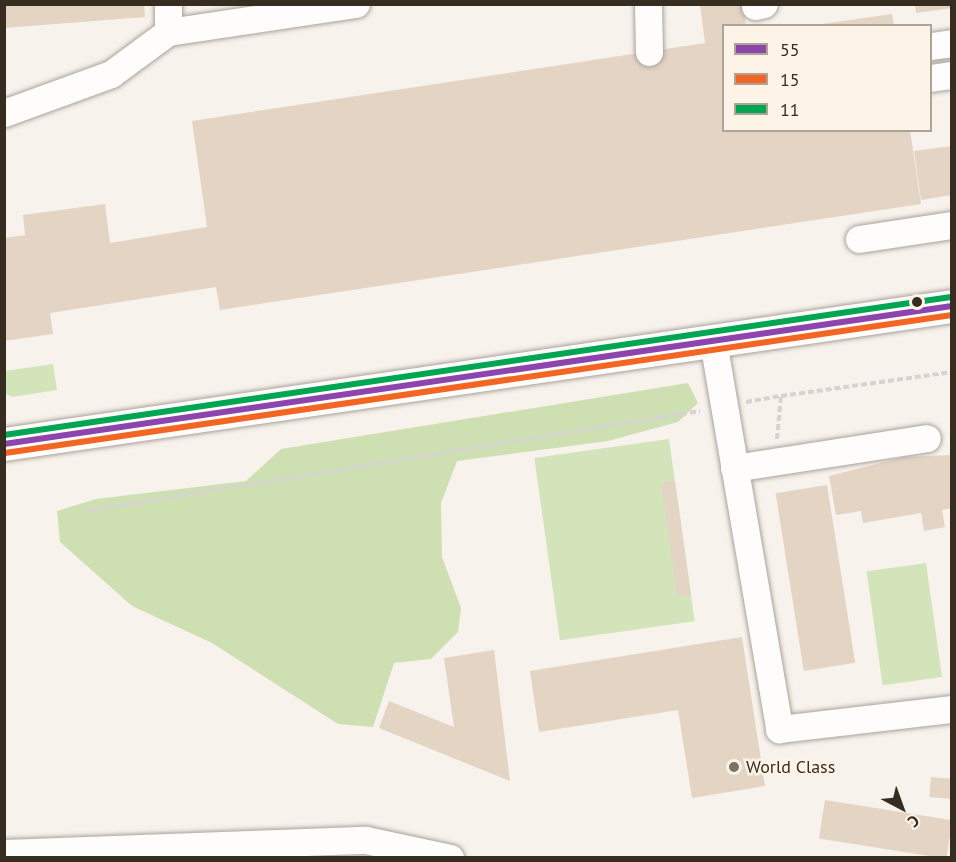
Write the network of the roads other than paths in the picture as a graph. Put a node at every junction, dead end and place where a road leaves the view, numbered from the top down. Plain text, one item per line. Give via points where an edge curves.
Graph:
1 (168, 4) edge
2 (356, 4) edge
3 (648, 4) edge
4 (168, 32) junction
5 (951, 43) edge
6 (932, 46) edge
7 (649, 52) dead end
8 (951, 75) edge
9 (932, 78) edge
10 (4, 113) edge
11 (951, 225) edge
12 (859, 239) dead end
13 (951, 306) edge
14 (713, 341) junction
15 (927, 438) dead end
16 (4, 444) edge
17 (734, 468) junction
18 (951, 709) edge
19 (4, 852) edge
20 (450, 858) edge

1 - 4 lane
2 - 4 lane
3 - 7 lane
4 - 10 lane via 111,74
5 - 6 lane
8 - 9 lane
11 - 12 lane
13 - 14 main road
14 - 16 main road
14 - 17 lane
15 - 17 lane
17 - 18 lane via 779,729
19 - 20 lane via 366,840

